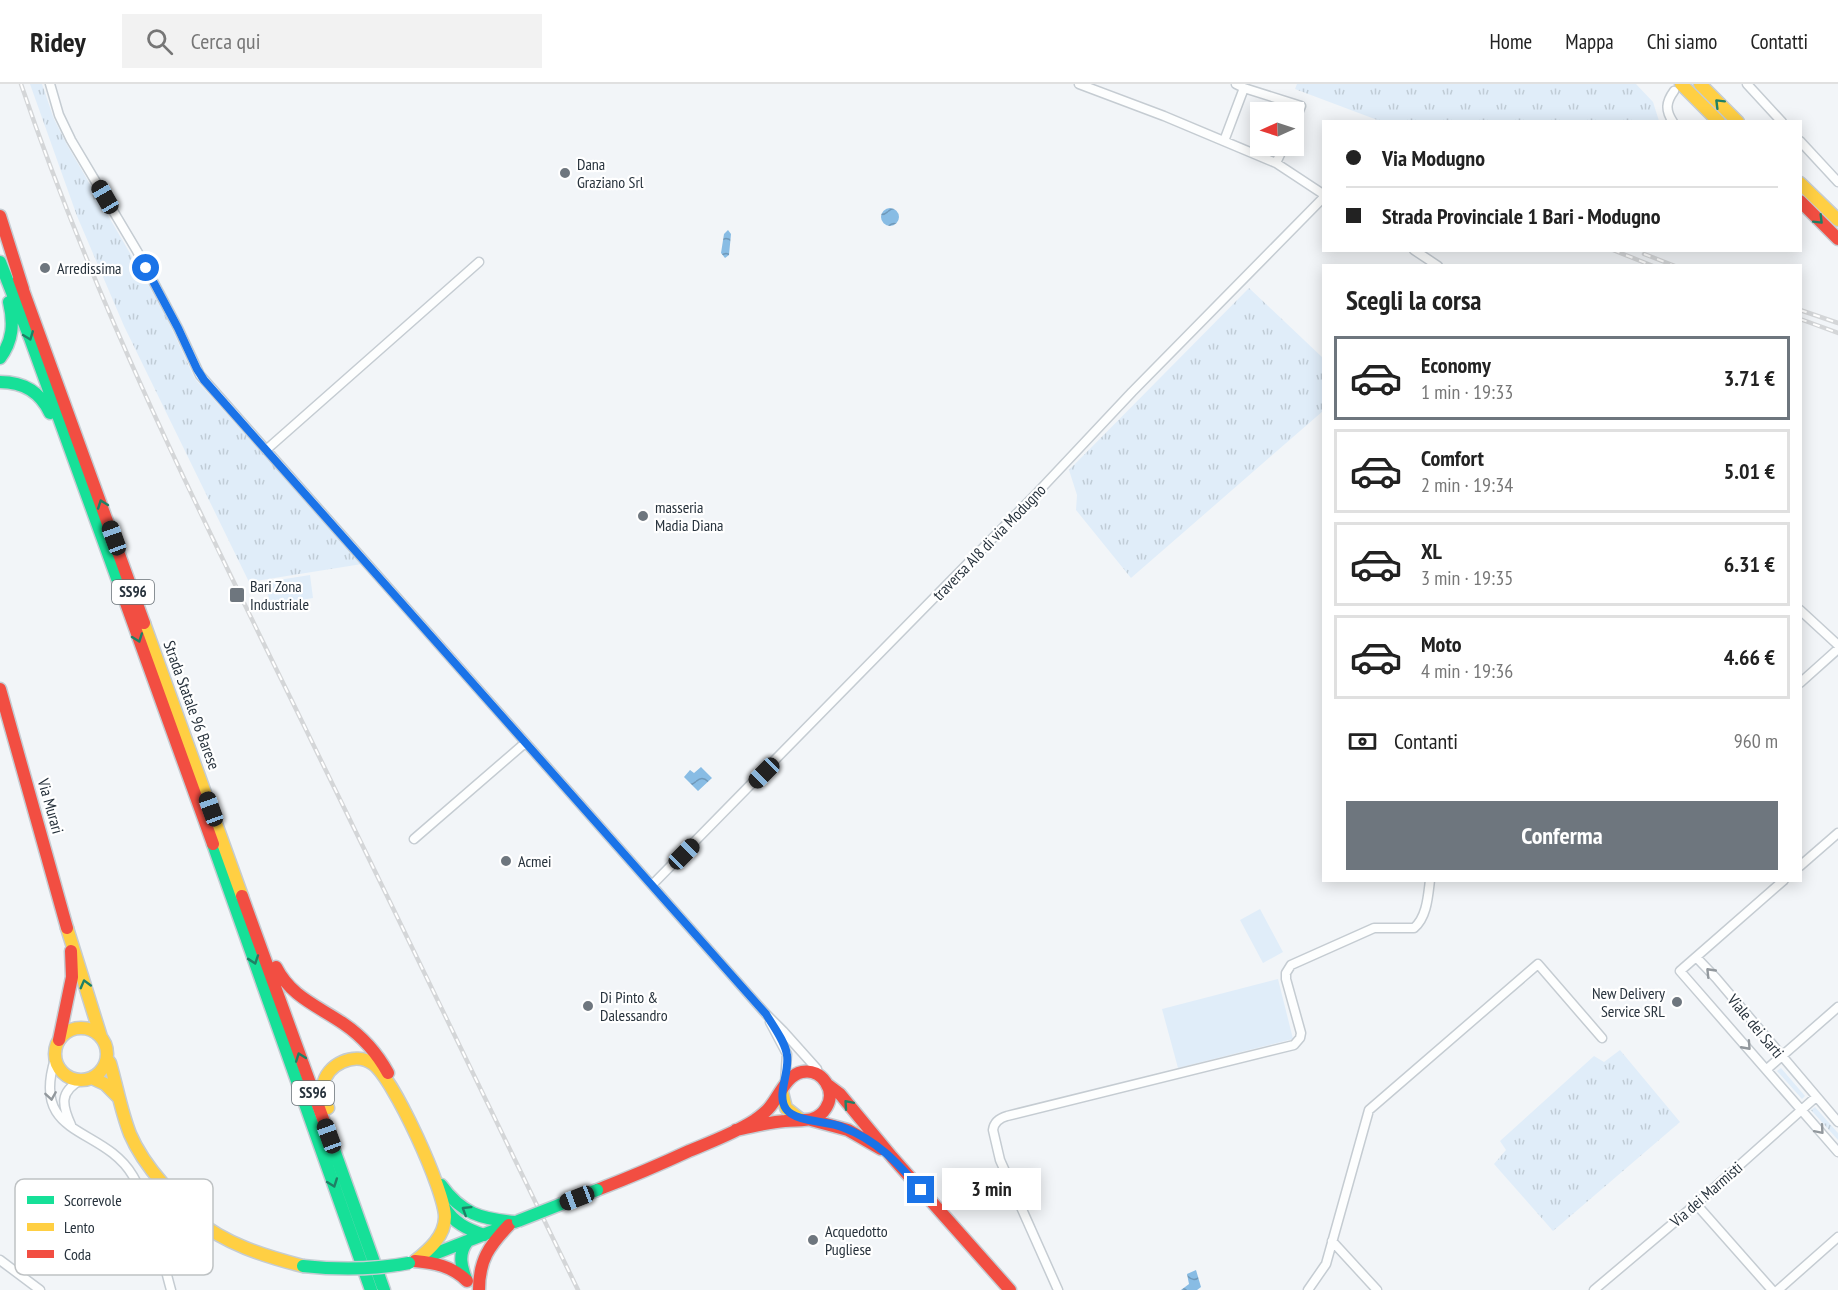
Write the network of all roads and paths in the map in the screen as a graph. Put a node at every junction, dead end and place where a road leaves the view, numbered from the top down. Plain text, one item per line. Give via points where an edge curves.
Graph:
1 (50, 84) edge
2 (1079, 84) edge
3 (1700, 84) edge
4 (1747, 84) edge
5 (1240, 86) edge
6 (1678, 88) edge
7 (1289, 102) edge
8 (1672, 120) edge
9 (1717, 120) edge
10 (1736, 120) edge
11 (1780, 120) edge
12 (1224, 141) junction
13 (1802, 143) edge
14 (1279, 156) edge
15 (1276, 163) junction
16 (1838, 182) edge
17 (1802, 185) edge
18 (1322, 195) edge
19 (1322, 197) edge
20 (1802, 203) edge
21 (0, 216) edge
22 (1838, 220) edge
23 (0, 235) edge
24 (1838, 239) edge
25 (1417, 252) edge
26 (0, 262) edge
27 (478, 262) dead end
28 (1435, 264) edge
29 (0, 277) edge
30 (23, 289) junction
31 (0, 358) edge
32 (0, 382) edge
33 (266, 450) junction
34 (94, 516) junction
35 (1802, 612) edge
36 (1838, 645) edge
37 (1838, 649) edge
38 (1802, 681) edge
39 (0, 689) edge
40 (525, 742) junction
41 (1838, 833) edge
42 (414, 839) dead end
43 (1802, 864) edge
44 (1430, 882) edge
45 (1782, 882) edge
46 (652, 885) junction
47 (242, 895) junction
48 (68, 932) junction
49 (1696, 957) junction
50 (1838, 1007) edge
51 (766, 1014) junction
52 (101, 1037) junction
53 (1602, 1038) dead end
54 (59, 1040) junction
55 (1781, 1057) junction
56 (56, 1059) junction
57 (107, 1059) junction
58 (1767, 1069) junction
59 (818, 1074) junction
60 (87, 1079) junction
61 (828, 1085) junction
62 (784, 1088) junction
63 (118, 1097) junction
64 (1816, 1097) junction
65 (398, 1100) junction
66 (1801, 1109) junction
67 (806, 1120) junction
68 (1838, 1122) edge
69 (71, 1126) junction
70 (736, 1130) junction
71 (1838, 1152) edge
72 (892, 1157) junction
73 (432, 1172) junction
74 (135, 1179) edge
75 (160, 1179) edge
76 (350, 1194) junction
77 (1696, 1204) junction
78 (443, 1205) junction
79 (514, 1223) junction
80 (213, 1231) edge
81 (484, 1235) junction
82 (1838, 1237) edge
83 (1332, 1241) junction
84 (467, 1242) junction
85 (0, 1260) edge
86 (412, 1262) junction
87 (15, 1271) edge
88 (20, 1275) edge
89 (469, 1285) edge
90 (383, 1287) edge
91 (40, 1290) edge
92 (371, 1290) edge
93 (479, 1290) edge
94 (1010, 1290) edge
95 (1058, 1290) edge
96 (1308, 1290) edge
97 (1377, 1290) edge
98 (1594, 1290) edge
99 (1772, 1290) edge
100 (1778, 1290) edge

1 - 33 street via 71,140 137,251 201,375
2 - 12 street
10 -> 3 main road
4 - 11 street
5 - 7 street
5 - 12 street
6 - 8 street via 1667,103
6 - 9 main road
12 - 15 street
13 - 16 street
14 - 15 street
15 - 18 street
17 - 22 main road
19 - 46 street, traversa AI8 di via Modugno
20 -> 24 main road
21 - 30 main road
23 - 30 main road, Strada Statale 96 Barese / SS96
25 - 28 street
26 -> 34 main road, Strada Statale 96 Barese / SS96
27 - 33 street
29 - 31 main road via 13,328
47 -> 30 main road, Strada Statale 96 Barese / SS96
32 - 34 main road via 29,388 47,405 74,480
33 - 40 street
34 -> 92 main road, Strada Statale 96 Barese / SS96
35 - 36 street
37 - 38 street
39 - 48 main road, Via Murari
40 - 42 street
40 - 46 street
41 - 43 street
44 - 95 street via 1422,920 1414,928 1374,928 1291,965 1286,978 1301,1033 1294,1045 1007,1116 993,1125 1000,1160
45 - 49 street
46 - 51 street
47 - 65 main road via 256,912 285,983 300,998 349,1027 371,1048 385,1066
76 -> 47 main road, Strada Statale 96 Barese / SS96
52 -> 48 main road, Via Murari
48 - 54 main road, Via Murari via 72,977
55 -> 49 street, Viale dei Sarti
49 -> 58 street, Viale dei Sarti via 1680,971
50 - 55 street
51 - 59 street
51 - 62 street via 787,1054
52 - 54 main road via 79,1028
52 - 57 main road
53 - 83 street via 1538,964 1369,1110
54 - 56 main road
55 - 58 street
55 - 64 street, Viale dei Sarti
56 - 60 main road via 65,1075
56 -> 69 street via 49,1082 50,1099 57,1114
57 - 60 main road via 99,1073
57 - 63 main road
58 - 66 street, Viale dei Sarti
59 - 61 main road
59 - 62 main road via 801,1072 792,1076
60 - 63 main road via 105,1084
60 - 69 street via 69,1089 64,1098
61 - 67 main road via 830,1100 826,1109 820,1116
72 -> 61 main road
62 - 67 main road via 786,1109
62 - 70 main road via 764,1114
63 - 75 main road, bridge via 134,1143
64 - 66 street, Via dei Marmisti
64 - 68 street, Viale dei Sarti
65 - 73 main road
65 - 76 main road via 380,1071 366,1061 344,1061 327,1074 323,1095 342,1150
66 -> 71 street, Viale dei Sarti
66 - 77 street, Via dei Marmisti
67 - 70 main road
67 - 72 main road via 827,1122 858,1134
69 - 74 street via 109,1149
70 - 79 main road, bridge
72 - 94 main road
73 - 78 main road
79 -> 73 main road via 486,1219 465,1210 450,1198
76 - 90 main road, Strada Statale 96 Barese / SS96
77 - 98 street, Via dei Marmisti
77 - 99 street
78 - 81 main road via 455,1222
78 - 86 main road via 444,1224 439,1238
79 - 81 main road
79 - 93 main road via 487,1250
80 - 86 main road, bridge via 225,1239 303,1266 349,1270
81 - 84 main road
82 - 100 street
83 - 96 street via 1326,1264
83 - 97 street
84 - 86 main road
84 - 89 main road via 460,1258
85 - 87 street
86 - 89 main road via 446,1266 458,1271
88 - 91 street

